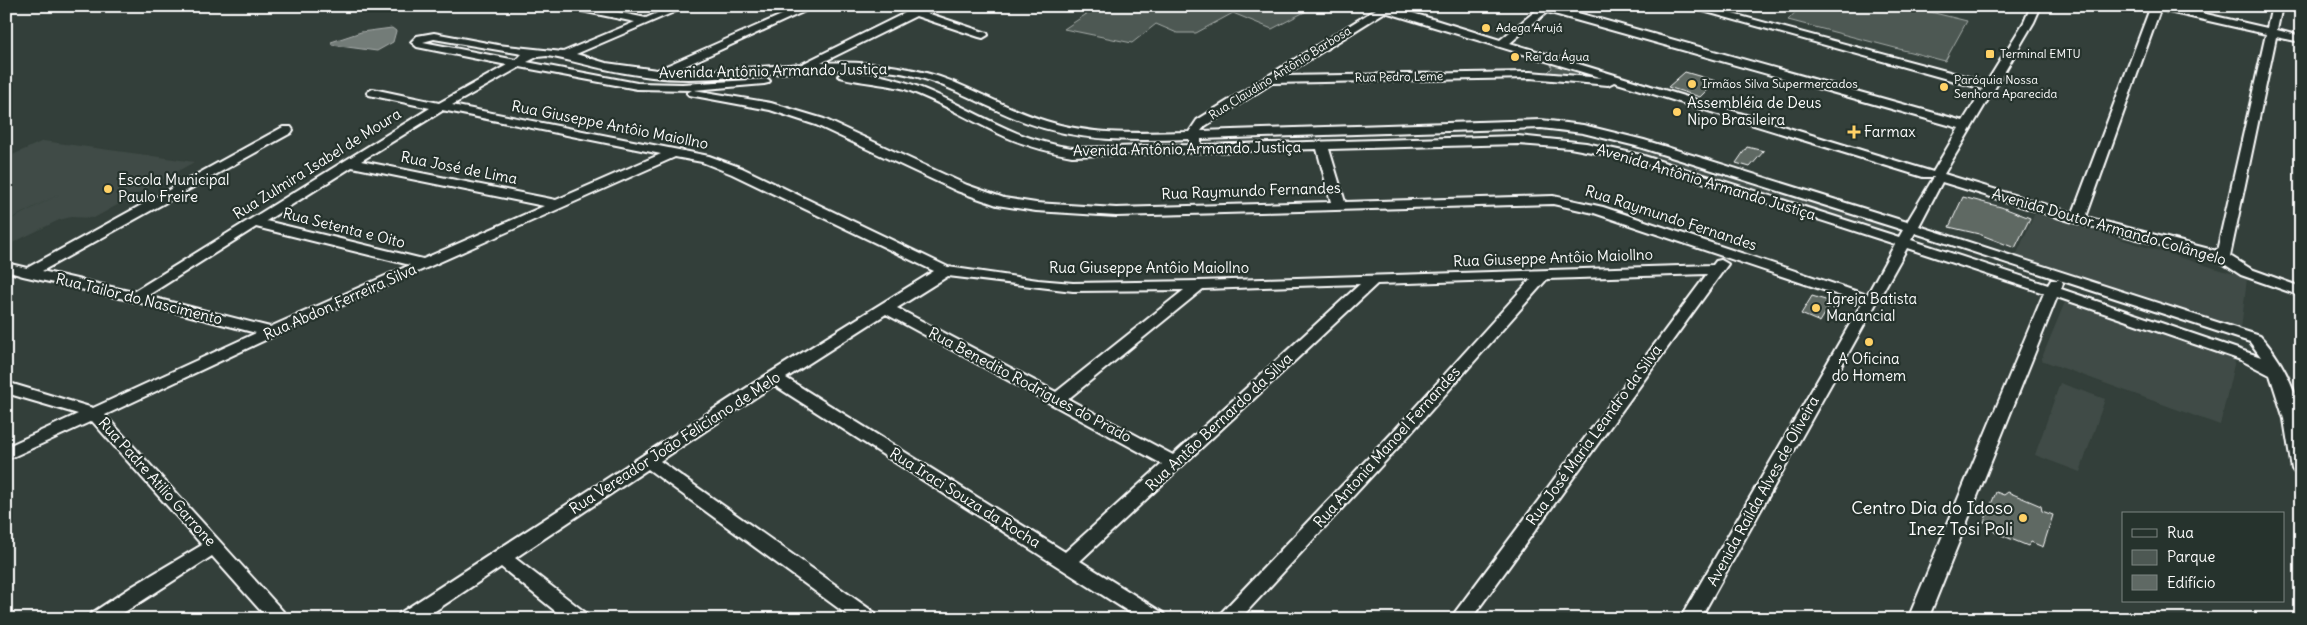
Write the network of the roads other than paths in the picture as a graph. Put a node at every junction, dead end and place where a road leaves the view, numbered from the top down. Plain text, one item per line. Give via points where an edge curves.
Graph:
1 (572, 6) edge
2 (683, 6) edge
3 (811, 6) edge
4 (1690, 6) edge
5 (2036, 6) edge
6 (2156, 6) edge
7 (2277, 6) edge
8 (1381, 7) edge
9 (1544, 7) edge
10 (917, 9) edge
11 (647, 21) junction
12 (2270, 32) junction
13 (983, 35) dead end
14 (2301, 39) edge
15 (1503, 43) junction
16 (564, 55) junction
17 (1541, 55) junction
18 (540, 59) junction
19 (519, 63) junction
20 (803, 68) junction
21 (658, 74) junction
22 (1530, 75) junction
23 (1268, 80) junction
24 (711, 84) junction
25 (637, 86) joint
26 (1643, 86) junction
27 (1991, 87) junction
28 (373, 93) dead end
29 (438, 108) junction
30 (1966, 126) junction
31 (286, 130) dead end
32 (1335, 130) junction
33 (1194, 135) junction
34 (1322, 145) junction
35 (1340, 145) junction
36 (1198, 150) junction
37 (676, 152) junction
38 (350, 163) junction
39 (1936, 177) junction
40 (560, 205) junction
41 (1339, 205) junction
42 (2078, 219) junction
43 (256, 223) junction
44 (1911, 227) junction
45 (1903, 243) junction
46 (1729, 252) junction
47 (2223, 257) junction
48 (425, 264) junction
49 (6, 267) edge
50 (1717, 269) junction
51 (945, 271) junction
52 (28, 273) junction
53 (1544, 273) junction
54 (2059, 274) junction
55 (1372, 281) junction
56 (1199, 286) junction
57 (2053, 291) junction
58 (2301, 292) edge
59 (135, 297) junction
60 (1871, 301) junction
61 (886, 308) junction
62 (2219, 326) junction
63 (271, 332) junction
64 (2215, 346) junction
65 (2275, 371) junction
66 (774, 378) junction
67 (6, 387) edge
68 (1058, 399) junction
69 (95, 414) junction
70 (6, 454) edge
71 (648, 461) junction
72 (1174, 463) junction
73 (2301, 469) edge
74 (215, 546) junction
75 (502, 557) junction
76 (1067, 562) junction
77 (99, 619) edge
78 (280, 619) edge
79 (407, 619) edge
80 (580, 619) edge
81 (868, 619) edge
82 (1156, 619) edge
83 (1228, 619) edge
84 (1460, 619) edge
85 (1690, 619) edge
86 (1918, 619) edge

1 - 11 street
2 - 11 street
3 - 21 street
4 - 27 street
5 - 27 street, Avenida Raílda Alves de Oliveira
6 - 12 street
6 - 42 street
7 - 12 street
8 - 15 street, Avenida Doutor Armando Colângelo
8 - 23 street, Rua Claudino Antônio Barbosa
9 - 15 street
9 - 30 street
10 - 13 street
10 - 20 street
11 - 16 street
12 - 14 street
12 - 47 street
15 - 17 street, Avenida Doutor Armando Colângelo
16 - 18 street
16 - 21 street, Avenida Antônio Armando Justiça via 604,66
17 - 22 street via 1547,68
17 - 26 street, Avenida Doutor Armando Colângelo
18 - 19 street, Avenida Antônio Armando Justiça
18 - 19 street, Avenida Antônio Armando Justiça via 434,36 416,42
18 - 25 street, Avenida Antônio Armando Justiça
19 - 29 street, Rua Zulmira Isabel de Moura
20 - 24 street, Avenida Antônio Armando Justiça
20 - 33 street, Avenida Antônio Armando Justiça via 872,66 913,72 1027,119 1084,134 1115,137
21 - 24 street, Avenida Antônio Armando Justiça
22 - 23 street, Rua Pedro Leme
22 - 26 street, Rua Pedro Leme
23 - 33 street, Rua Claudino Antônio Barbosa via 1201,123
24 - 25 street, Rua Raymundo Fernandes
24 - 36 street, Avenida Antônio Armando Justiça via 808,77 882,79 915,88 1020,140 1052,150 1109,153
24 - 41 street, Rua Raymundo Fernandes via 820,122 962,188 1002,202 1116,212
26 - 39 street, Avenida Doutor Armando Colângelo
27 - 30 street, Avenida Raílda Alves de Oliveira
28 - 29 street, Rua Giuseppe Antôio Maiollno
29 - 37 street, Rua Giuseppe Antôio Maiollno
29 - 38 street, Rua Zulmira Isabel de Moura
30 - 39 street, Avenida Raílda Alves de Oliveira
31 - 52 street
32 - 33 street, Avenida Antônio Armando Justiça
32 - 35 street
32 - 44 street, Avenida Antônio Armando Justiça via 1541,124 1583,129 1666,150
33 - 36 street
34 - 35 street, Avenida Antônio Armando Justiça
34 - 36 street, Avenida Antônio Armando Justiça
34 - 41 street
35 - 45 street, Avenida Antônio Armando Justiça via 1518,140 1584,145 1654,162
37 - 40 street, Rua Abdon Ferreira Silva
37 - 51 street, Rua Giuseppe Antôio Maiollno via 737,170
38 - 40 street, Rua José de Lima
38 - 43 street, Rua Zulmira Isabel de Moura
39 - 42 street, Avenida Doutor Armando Colângelo
39 - 44 street, Avenida Raílda Alves de Oliveira
40 - 48 street, Rua Abdon Ferreira Silva
41 - 46 street, Rua Raymundo Fernandes via 1553,200 1598,210
42 - 47 street, Avenida Doutor Armando Colângelo
43 - 48 street, Rua Setenta e Oito
43 - 59 street, Rua Zulmira Isabel de Moura
44 - 45 street, Avenida Raílda Alves de Oliveira
44 - 54 street, Avenida Antônio Armando Justiça
45 - 57 street, Avenida Antônio Armando Justiça
45 - 60 street, Avenida Raílda Alves de Oliveira
46 - 50 street, Rua José Maria Leandro da Silva
46 - 60 street, Rua Raymundo Fernandes
47 - 58 street, Avenida Doutor Armando Colângelo via 2246,272
48 - 63 street, Rua Abdon Ferreira Silva
49 - 52 street, Rua Tailor do Nascimento
50 - 53 street, Rua Giuseppe Antôio Maiollno
50 - 84 street, Rua José Maria Leandro da Silva
51 - 56 street, Rua Giuseppe Antôio Maiollno via 1073,287
51 - 61 street, Rua Vereador João Feliciano de Melo
52 - 59 street, Rua Tailor do Nascimento
53 - 55 street, Rua Giuseppe Antôio Maiollno
53 - 83 street, Rua Antonia Manoel Fernandes
54 - 57 street
54 - 62 street, Avenida Antônio Armando Justiça
55 - 56 street, Rua Giuseppe Antôio Maiollno
55 - 72 street, Rua Antão Bernardo da Silva
56 - 68 street
57 - 64 street, Avenida Antônio Armando Justiça
57 - 86 street
59 - 63 street, Rua Tailor do Nascimento
60 - 85 street, Avenida Raílda Alves de Oliveira
61 - 66 street, Rua Vereador João Feliciano de Melo
61 - 68 street, Rua Benedito Rodrigues do Prado
62 - 64 street
62 - 65 street, Avenida Antônio Armando Justiça via 2255,339 2264,346
63 - 69 street, Rua Abdon Ferreira Silva
64 - 65 street, Avenida Antônio Armando Justiça via 2247,356
65 - 73 street, Avenida Antônio Armando Justiça via 2290,406
66 - 71 street, Rua Vereador João Feliciano de Melo
66 - 76 street, Rua Iraci Souza da Rocha
67 - 69 street, Rua Padre Atilio Garrone
68 - 72 street, Rua Benedito Rodrigues do Prado
69 - 70 street, Rua Abdon Ferreira Silva
69 - 74 street, Rua Padre Atilio Garrone
71 - 75 street, Rua Vereador João Feliciano de Melo
71 - 81 street
72 - 76 street, Rua Antão Bernardo da Silva
74 - 77 street
74 - 78 street, Rua Padre Atilio Garrone
75 - 79 street, Rua Vereador João Feliciano de Melo
75 - 80 street
76 - 82 street, Rua Iraci Souza da Rocha

